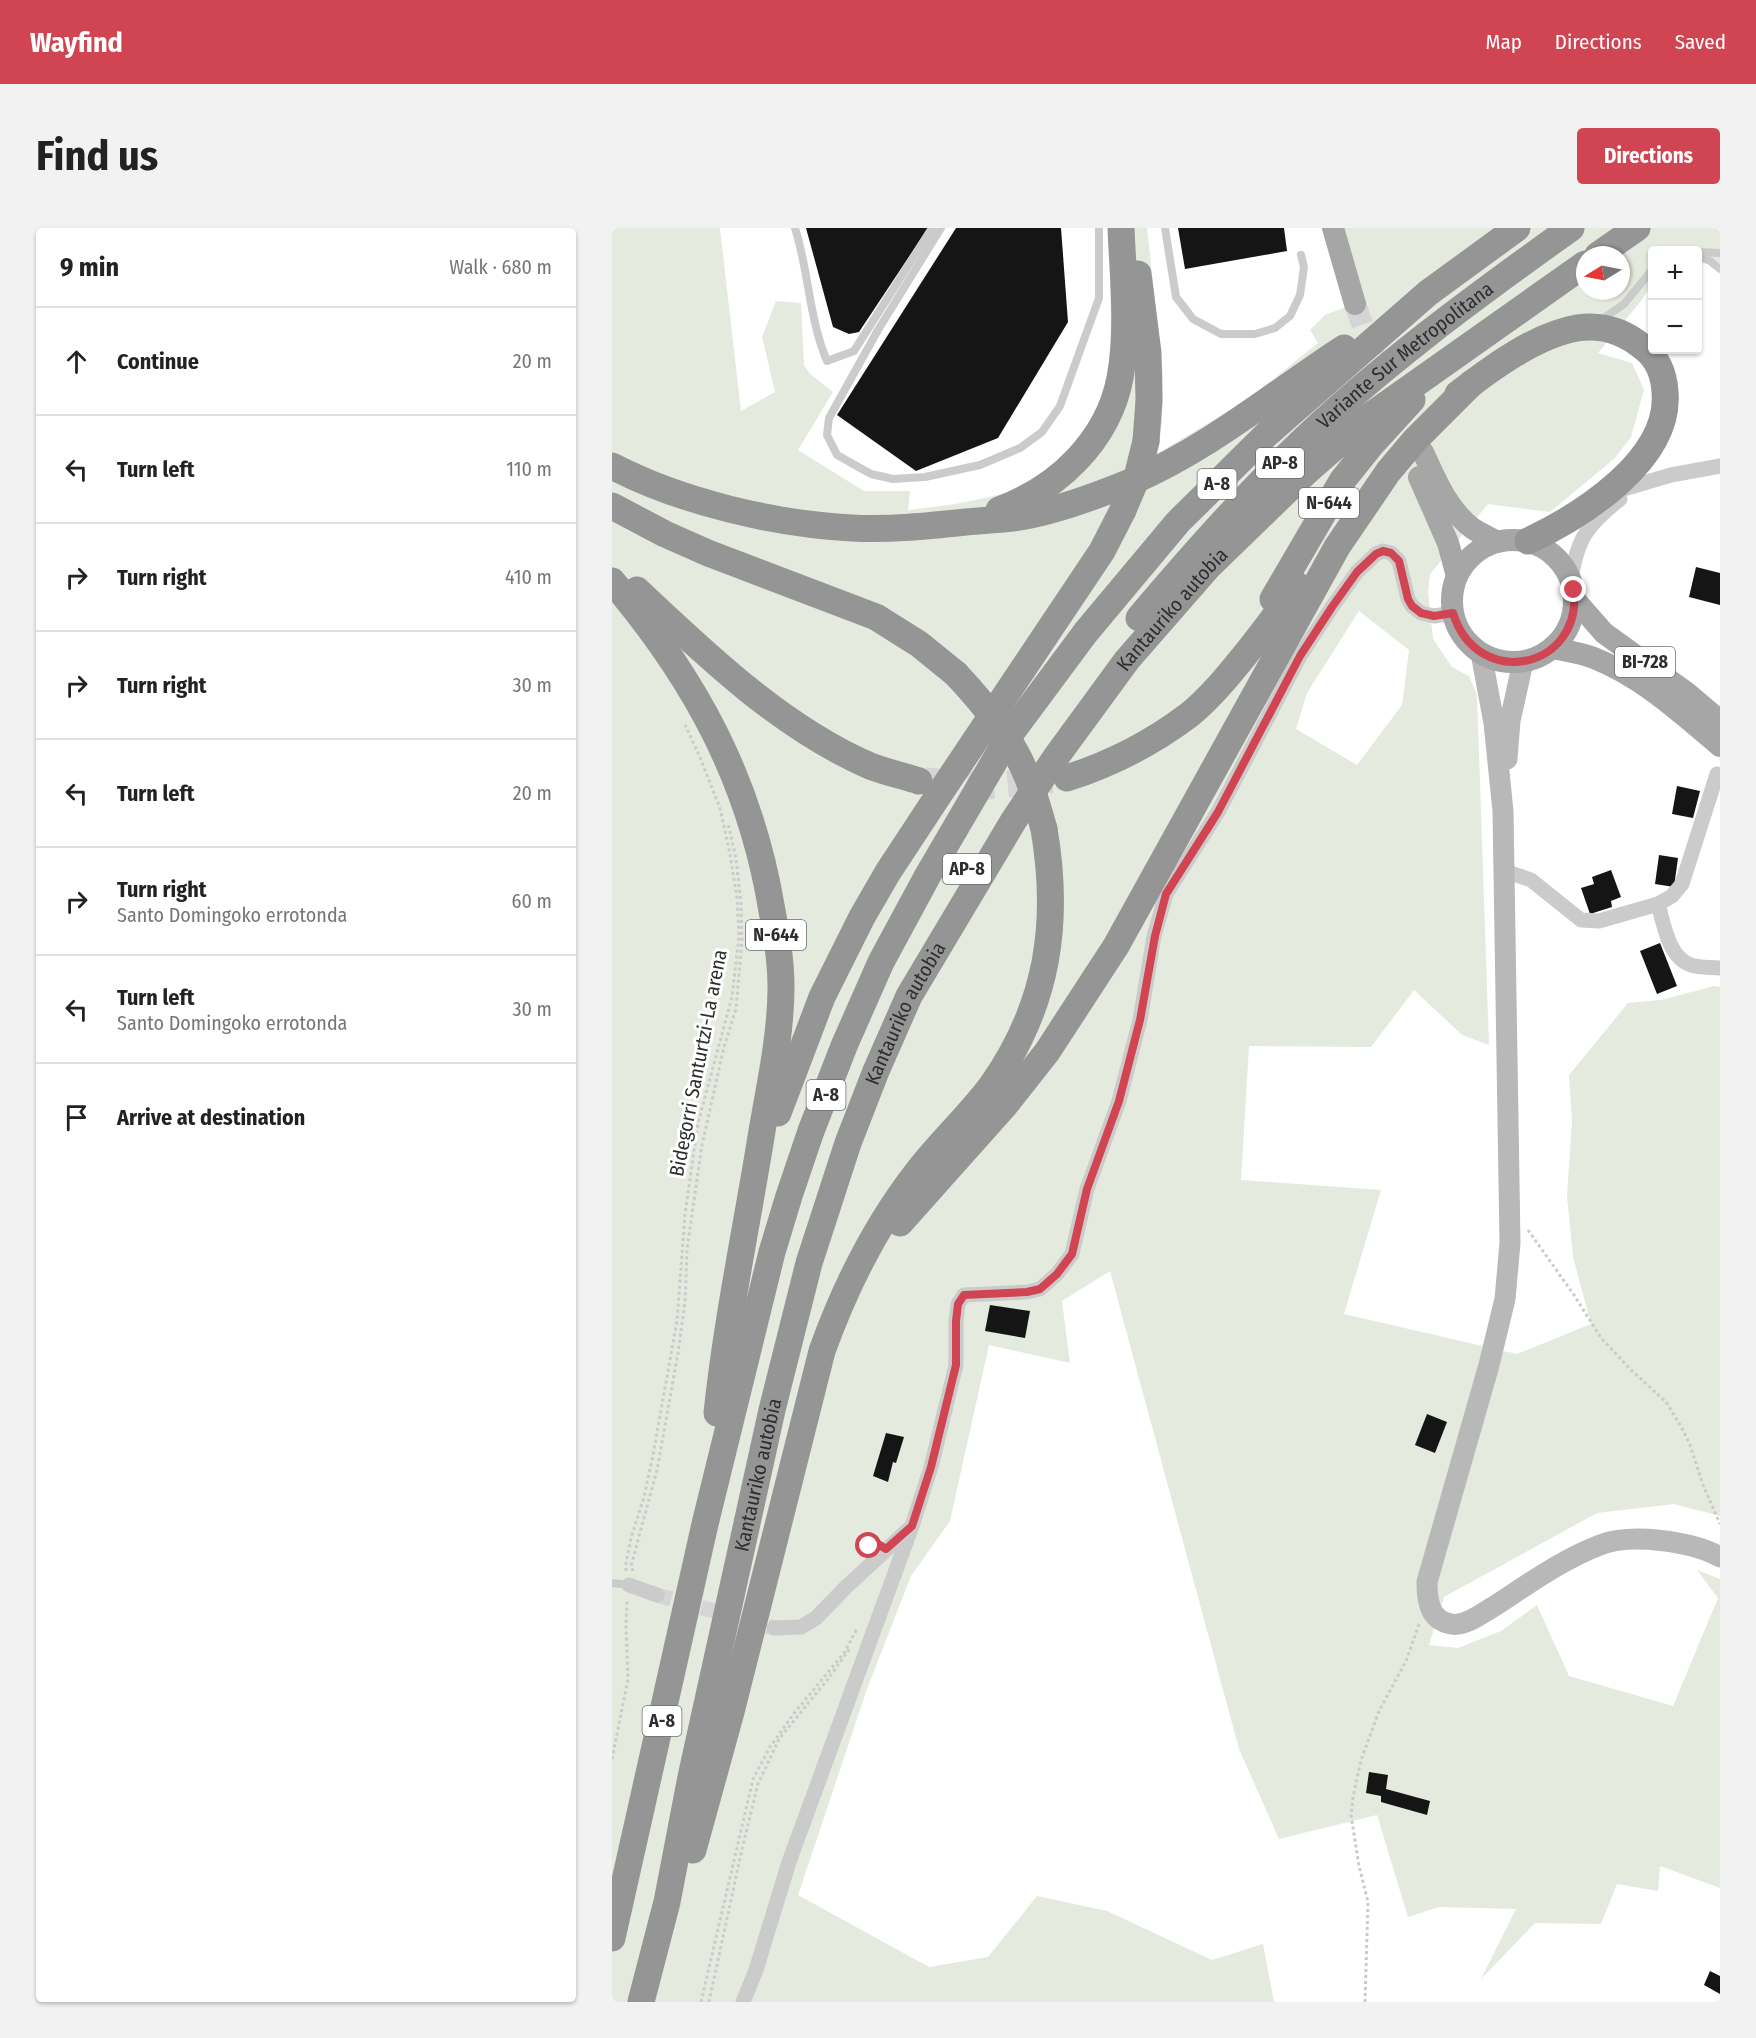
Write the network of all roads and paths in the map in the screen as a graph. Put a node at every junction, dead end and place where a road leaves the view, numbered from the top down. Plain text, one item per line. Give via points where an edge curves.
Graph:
1 (795, 228) edge
2 (932, 228) edge
3 (940, 228) edge
4 (1099, 228) edge
5 (1121, 228) edge
6 (1132, 228) edge
7 (1165, 228) edge
8 (1333, 228) edge
9 (1347, 228) edge
10 (1517, 228) edge
11 (1571, 228) edge
12 (1637, 228) edge
13 (1611, 246) edge
14 (1720, 253) edge
15 (1702, 254) edge
16 (1301, 255) dead end
17 (1702, 256) edge
18 (1720, 269) edge
19 (1576, 270) edge
20 (1648, 276) edge
21 (1428, 293) junction
22 (1592, 327) junction
23 (1449, 359) junction
24 (1472, 384) junction
25 (1716, 464) edge
26 (612, 466) edge
27 (1638, 484) junction
28 (1600, 496) junction
29 (612, 506) edge
30 (964, 522) junction
31 (1528, 541) junction
32 (1497, 542) junction
33 (612, 567) edge
34 (1457, 576) junction
35 (612, 581) edge
36 (1573, 590) junction
37 (1453, 613) junction
38 (1553, 648) junction
39 (1481, 653) junction
40 (1523, 662) junction
41 (1236, 665) junction
42 (1720, 721) edge
43 (1720, 746) edge
44 (1717, 774) dead end
45 (1067, 778) tunnel mouth
46 (919, 781) tunnel mouth
47 (1503, 811) junction
48 (1505, 871) junction
49 (1658, 904) junction
50 (1720, 968) edge
51 (909, 996) junction
52 (755, 1178) junction
53 (1510, 1208) junction
54 (849, 1287) junction
55 (705, 1524) junction
56 (1720, 1524) edge
57 (912, 1526) junction
58 (1720, 1557) edge
59 (631, 1579) junction
60 (612, 1583) edge
61 (657, 1595) tunnel mouth
62 (1429, 1606) junction
63 (862, 1621) dead end
64 (774, 1628) tunnel mouth
65 (862, 1628) dead end
66 (612, 1759) edge
67 (667, 1902) junction
68 (612, 1938) edge
69 (641, 2002) edge
70 (701, 2002) edge
71 (709, 2002) edge
72 (743, 2002) edge
73 (1365, 2002) edge

1 - 2 lane via 815,326 827,361 854,351
3 - 4 lane via 829,418 827,435 837,454 871,474 894,479 925,477 980,465 1020,448 1042,432 1060,406 1099,298
5 - 30 highway via 1124,328 1120,379 1094,439 1055,481 1016,504
6 - 52 highway, bridge via 1148,353 1149,400 1146,441 1124,510 1102,552 862,917 822,997
7 - 16 lane via 1176,297 1193,319 1221,334 1255,334 1275,328 1290,316 1300,295 1304,267
8 - 9 main road via 1361,302
10 - 21 highway, Kantauriko autobia / A-8
11 - 51 highway, Variante Sur Metropolitana / AP-8 via 1432,329 1290,453 1202,543 1116,644 1034,758 954,892
12 - 13 highway
14 - 15 lane
17 - 18 lane
19 - 23 highway, Kantauriko autobia / A-8
20 - 22 lane via 1623,304
21 - 30 highway via 1174,461 1057,508 1021,517
21 - 55 highway, Kantauriko autobia / A-8 via 1268,433 1178,522 1086,632 1011,734 966,809 881,962 811,1131 772,1252
22 - 24 highway via 1558,333 1504,361
22 - 28 highway via 1622,334 1650,353 1664,380 1666,401 1662,422 1642,459
23 - 41 highway, N-644 via 1342,481
23 - 51 highway, Kantauriko autobia / A-8 via 1370,416 1306,472 1209,566 1127,660 1014,820
24 - 41 highway via 1438,409 1381,464 1347,508 1282,608
24 - 54 highway via 1388,472 1336,547 1116,946 1047,1052 1006,1104 902,1219
25 - 27 street
26 - 30 highway via 686,496 749,514 802,523 905,528
27 - 28 street
27 - 36 street via 1586,530 1575,556
28 - 31 highway via 1558,526
29 - 54 highway, bridge via 708,553 876,617 919,644 980,699 1005,734 1027,776 1044,829 1051,868 1052,916 1036,1000 1016,1046 991,1086 918,1171 879,1226
31 - 32 main road
31 - 36 main road, BI-728 via 1561,562
32 - 34 main road via 1480,549
32 - 34 main road via 1471,527 1454,510 1419,459
33 - 46 highway via 722,667 794,723 855,759
34 - 37 main road via 1452,594
35 - 52 highway, N-644 via 669,654 700,703 729,762 767,877 781,986
36 - 38 main road via 1572,618
36 - 42 main road, BI-728 via 1604,633
37 - 39 main road via 1463,636
37 - 57 street via 1434,616 1412,606 1399,561 1383,551 1357,572 1300,656 1218,812 1166,894 1119,1101 1087,1189 1072,1254 1040,1289 964,1295 958,1304 956,1365
38 - 40 main road
38 - 43 main road, BI-728 via 1592,657 1621,670
39 - 40 main road via 1494,660
39 - 47 street via 1494,723
40 - 47 street via 1510,722
41 - 45 highway, N-644 via 1190,714 1153,740
44 - 49 street via 1682,884
47 - 48 street
48 - 49 street via 1531,880 1581,920 1599,921
48 - 53 street
49 - 50 street via 1678,957 1691,966
51 - 67 highway, Kantauriko autobia / A-8 via 848,1143 809,1263 747,1522
52 - 55 highway via 723,1359
53 - 56 path via 1551,1261 1601,1338 1666,1402 1690,1445
53 - 62 street via 1505,1299 1427,1582
54 - 67 highway via 822,1351 689,1864
55 - 68 highway, Kantauriko autobia / A-8
57 - 64 street via 816,1618 801,1627
57 - 72 street via 789,1862
58 - 62 street via 1666,1540 1602,1544 1564,1562 1473,1619 1453,1625 1436,1618
59 - 59 path, Bidegorri Santurtzi-La arena via 626,1563 653,1455 677,1321 685,1214 698,1123 732,997 739,936 735,887 720,808 686,721 705,757 726,813 736,859 742,940 736,1009 711,1098 693,1195 678,1353 657,1470 631,1566
59 - 60 lane
59 - 61 street
59 - 66 path via 626,1627 628,1678
62 - 73 path via 1379,1711 1361,1760 1353,1797 1351,1815 1368,1902
63 - 70 path via 844,1653 770,1747 753,1779
65 - 71 path via 828,1679 779,1739 758,1784
67 - 69 highway, Kantauriko autobia / A-8

